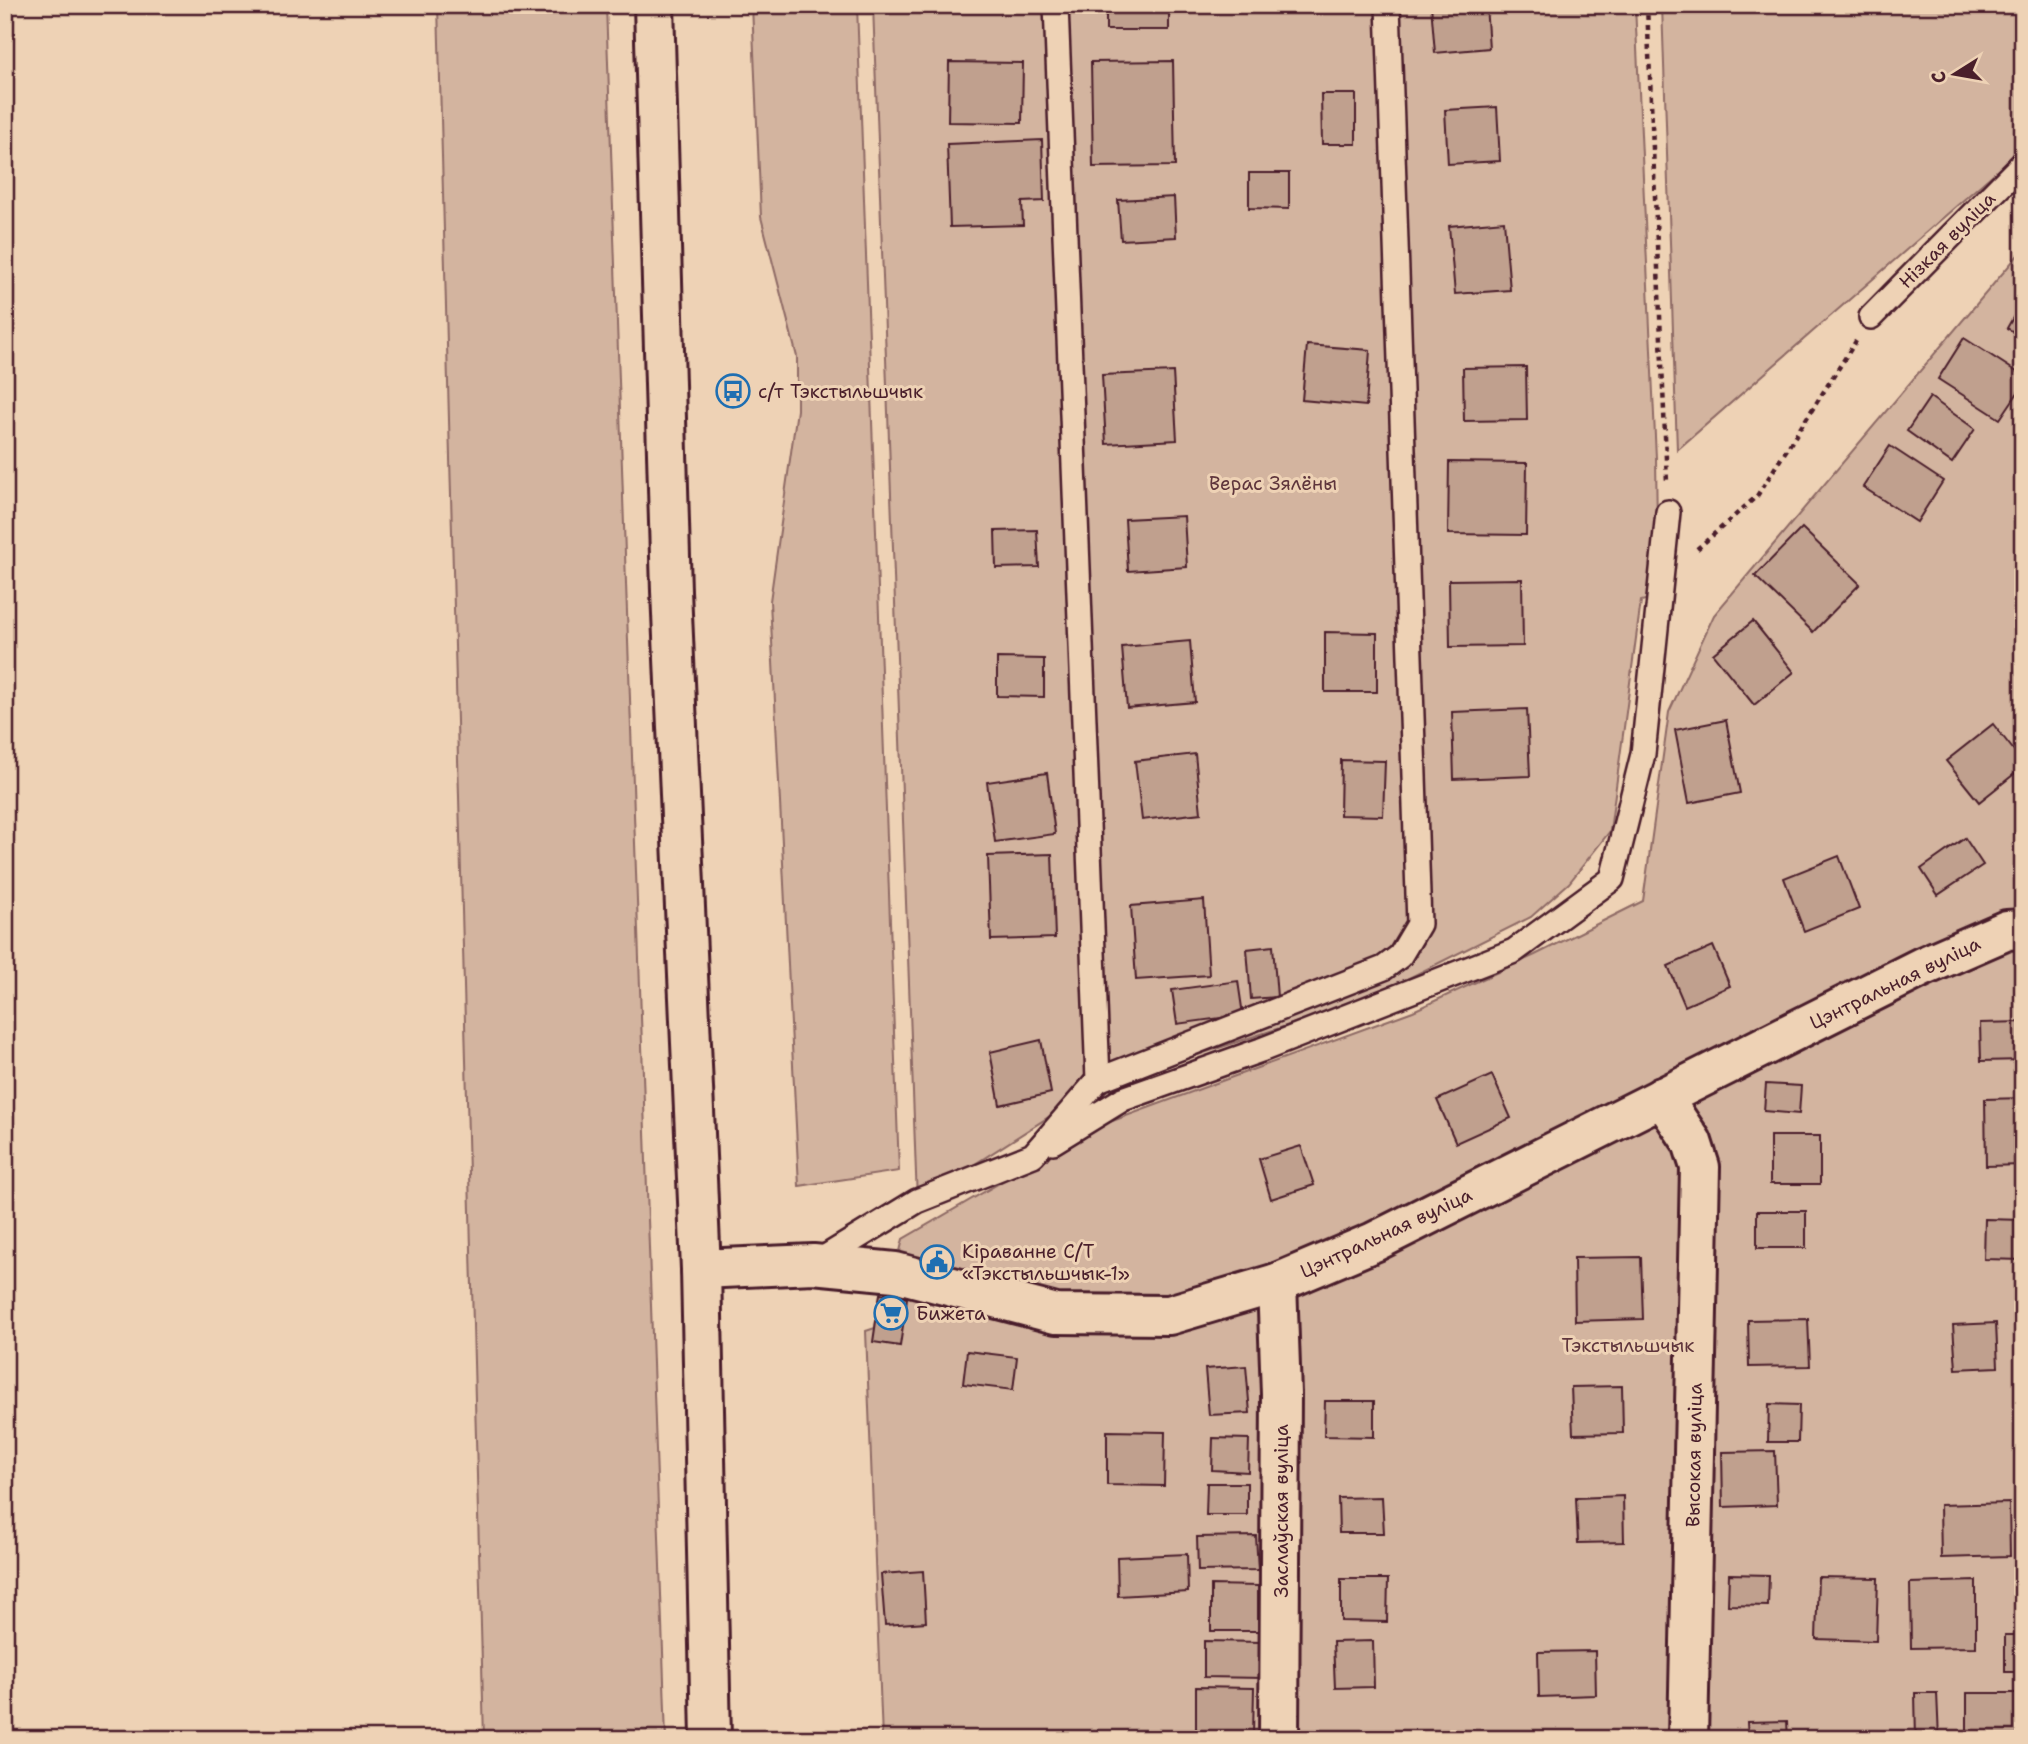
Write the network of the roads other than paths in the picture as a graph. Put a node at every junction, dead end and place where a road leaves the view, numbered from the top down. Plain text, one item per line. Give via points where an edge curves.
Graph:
1 (654, 5) edge
2 (1056, 5) edge
3 (1388, 5) edge
4 (2023, 163) edge
5 (1871, 317) road end
6 (1668, 512) road end
7 (2023, 929) edge
8 (1098, 1080) junction
9 (1662, 1097) junction
10 (1033, 1155) junction
11 (813, 1264) junction
12 (701, 1269) junction
13 (1277, 1283) junction
14 (711, 1739) edge
15 (1279, 1739) edge
16 (1688, 1739) edge

1 - 12 street via 671,591
2 - 8 lane
3 - 8 lane via 1419,924 1400,956 1384,968
4 - 5 lane, Нізкая вуліца
6 - 10 lane via 1643,754 1612,878 1514,951 1123,1099
7 - 9 street, Цэнтральная вуліца via 2007,930 1922,967
8 - 10 lane
9 - 13 street, Цэнтральная вуліца via 1374,1242
9 - 16 street, Высокая вуліца via 1692,1142 1700,1167
10 - 11 lane via 917,1201
11 - 12 street, Цэнтральная вуліца
11 - 13 street, Цэнтральная вуліца via 895,1272 1056,1314 1169,1315
12 - 14 street
13 - 15 street, Заслаўская вуліца via 1282,1394

